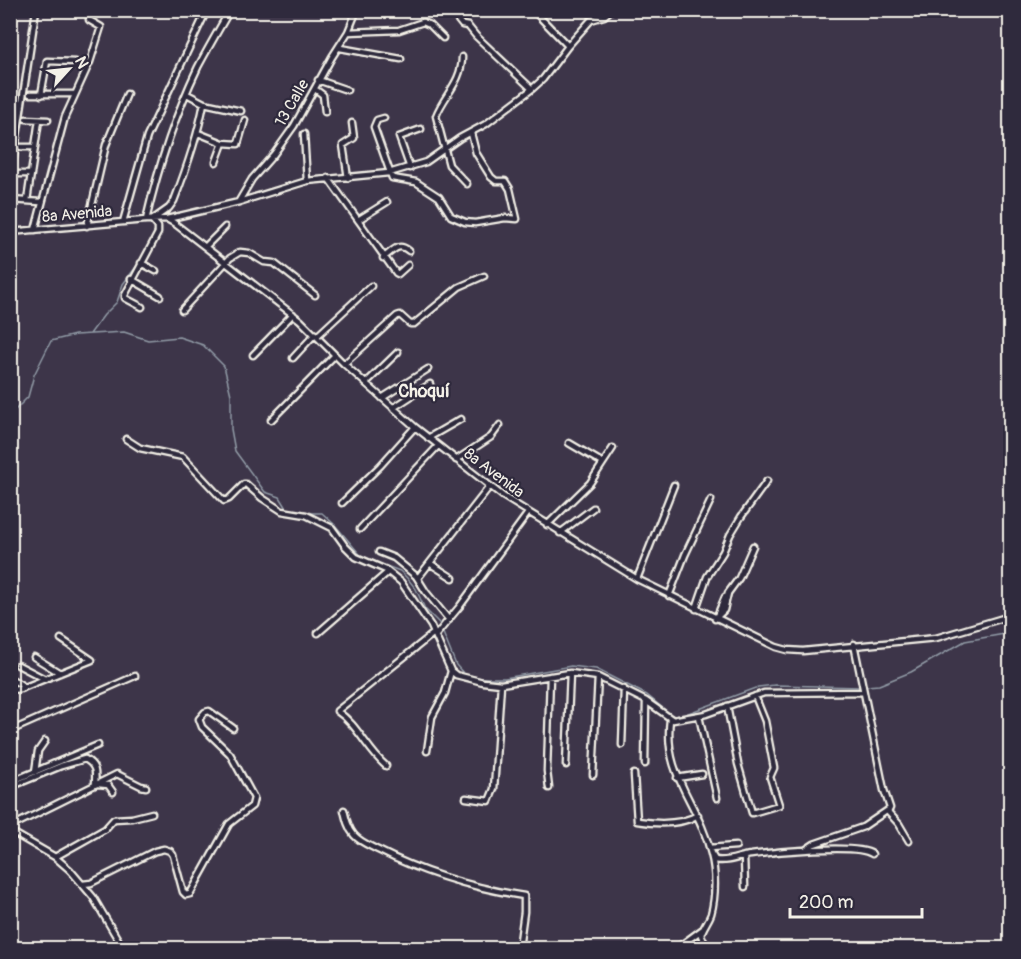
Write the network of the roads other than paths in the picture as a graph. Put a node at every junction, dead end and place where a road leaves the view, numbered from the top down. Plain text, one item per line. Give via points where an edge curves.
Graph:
1 (36, 10) edge
2 (89, 10) edge
3 (230, 10) edge
4 (357, 10) edge
5 (450, 10) edge
6 (533, 10) edge
7 (611, 10) edge
8 (605, 13) edge
9 (205, 14) dead end
10 (348, 32) junction
11 (442, 38) dead end
12 (568, 46) junction
13 (340, 48) junction
14 (462, 57) dead end
15 (400, 60) dead end
16 (76, 62) dead end
17 (318, 80) junction
18 (315, 89) junction
19 (532, 89) junction
20 (347, 90) dead end
21 (30, 94) dead end
22 (41, 94) junction
23 (75, 94) junction
24 (127, 94) dead end
25 (187, 94) junction
26 (204, 102) junction
27 (241, 111) dead end
28 (325, 112) dead end
29 (384, 118) dead end
30 (26, 119) dead end
31 (39, 120) junction
32 (48, 120) dead end
33 (245, 120) dead end
34 (352, 123) dead end
35 (420, 129) dead end
36 (198, 133) junction
37 (471, 133) junction
38 (304, 134) dead end
39 (223, 143) junction
40 (21, 147) dead end
41 (35, 147) junction
42 (445, 149) junction
43 (216, 162) dead end
44 (410, 168) junction
45 (389, 173) junction
46 (16, 174) dead end
47 (31, 174) junction
48 (328, 178) junction
49 (348, 178) junction
50 (307, 181) junction
51 (10, 183) edge
52 (466, 184) dead end
53 (10, 200) edge
54 (27, 201) junction
55 (41, 202) junction
56 (239, 202) junction
57 (387, 202) dead end
58 (166, 219) junction
59 (149, 220) junction
60 (358, 220) junction
61 (123, 222) junction
62 (87, 226) junction
63 (225, 226) dead end
64 (35, 230) junction
65 (10, 232) edge
66 (206, 246) junction
67 (409, 251) dead end
68 (383, 258) junction
69 (141, 263) junction
70 (227, 263) junction
71 (408, 266) dead end
72 (156, 271) dead end
73 (484, 276) dead end
74 (132, 279) junction
75 (371, 286) dead end
76 (315, 294) dead end
77 (160, 296) dead end
78 (142, 307) dead end
79 (182, 310) dead end
80 (293, 314) junction
81 (316, 335) junction
82 (398, 352) dead end
83 (253, 355) dead end
84 (334, 355) junction
85 (293, 358) dead end
86 (344, 364) junction
87 (428, 369) dead end
88 (366, 383) junction
89 (430, 384) dead end
90 (382, 398) junction
91 (393, 408) junction
92 (461, 419) dead end
93 (270, 420) dead end
94 (500, 424) dead end
95 (415, 427) junction
96 (428, 438) junction
97 (126, 440) dead end
98 (569, 442) dead end
99 (438, 446) junction
100 (613, 448) dead end
101 (456, 460) junction
102 (603, 463) junction
103 (767, 481) dead end
104 (674, 485) dead end
105 (490, 486) junction
106 (711, 500) dead end
107 (342, 502) dead end
108 (593, 508) dead end
109 (528, 513) junction
110 (548, 525) junction
111 (360, 529) dead end
112 (560, 533) junction
113 (753, 546) dead end
114 (380, 552) dead end
115 (431, 564) junction
116 (388, 572) junction
117 (418, 578) junction
118 (453, 578) dead end
119 (637, 579) junction
120 (669, 596) junction
121 (696, 609) junction
122 (1011, 616) edge
123 (715, 619) junction
124 (448, 622) junction
125 (436, 632) junction
126 (318, 633) dead end
127 (61, 639) dead end
128 (854, 645) junction
129 (33, 657) dead end
130 (18, 665) dead end
131 (451, 671) junction
132 (60, 673) junction
133 (570, 674) junction
134 (135, 675) dead end
135 (550, 676) junction
136 (598, 677) junction
137 (10, 678) edge
138 (45, 679) junction
139 (501, 684) junction
140 (25, 687) junction
141 (624, 689) junction
142 (10, 690) edge
143 (863, 691) junction
144 (755, 696) junction
145 (646, 700) junction
146 (727, 706) junction
147 (699, 716) junction
148 (669, 718) junction
149 (233, 728) dead end
150 (10, 731) edge
151 (45, 741) dead end
152 (98, 745) dead end
153 (622, 746) dead end
154 (427, 751) dead end
155 (645, 764) dead end
156 (566, 765) dead end
157 (386, 766) dead end
158 (35, 772) junction
159 (634, 774) dead end
160 (702, 774) dead end
161 (593, 775) dead end
162 (677, 778) junction
163 (10, 782) edge
164 (95, 784) junction
165 (10, 787) edge
166 (146, 787) dead end
167 (549, 788) dead end
168 (113, 792) dead end
169 (466, 798) dead end
170 (717, 798) dead end
171 (890, 808) junction
172 (344, 810) dead end
173 (152, 813) dead end
174 (698, 815) junction
175 (10, 829) edge
176 (909, 841) dead end
177 (736, 846) dead end
178 (709, 848) junction
179 (805, 850) junction
180 (872, 854) dead end
181 (712, 855) junction
182 (744, 856) junction
183 (55, 857) junction
184 (82, 884) junction
185 (745, 887) dead end
186 (704, 927) junction
187 (123, 948) edge
188 (519, 948) edge
189 (677, 948) edge
190 (707, 948) edge

1 - 51 street
2 - 23 street via 89,20 101,27
3 - 25 street
4 - 10 street, 13 Calle
5 - 19 street
6 - 12 street
7 - 8 street
8 - 12 street via 591,20
9 - 61 street via 147,137
10 - 11 street via 399,30 423,22
10 - 13 street, 13 Calle
12 - 19 street
13 - 15 street
13 - 17 street, 13 Calle
14 - 42 street via 457,81 435,116
16 - 22 street via 46,61
17 - 18 street, 13 Calle
17 - 20 street
18 - 28 street via 323,95
18 - 56 street, 13 Calle via 294,126
19 - 37 street
21 - 22 street
22 - 23 street
23 - 55 street
24 - 62 street via 106,145
25 - 26 street
25 - 59 street via 153,191
26 - 27 street
26 - 36 street
29 - 45 street via 377,120 374,127
30 - 31 street
31 - 32 street
31 - 41 street
33 - 39 street via 239,144
34 - 49 street via 354,138 343,145
35 - 44 street via 399,137
36 - 39 street
36 - 59 street via 174,201 170,208
37 - 42 street
37 - 45 street via 476,153 491,177 509,186 517,219 470,223 455,218 439,197 416,182 392,178
38 - 50 street
39 - 43 street
40 - 41 street
41 - 47 street
42 - 44 street
42 - 52 street via 451,168
44 - 45 street
45 - 49 street
46 - 47 street
47 - 54 street
48 - 49 street
48 - 50 street
48 - 60 street
50 - 56 street
53 - 54 street
54 - 55 street
55 - 64 street
56 - 58 street
57 - 60 street
58 - 59 street, 8a Avenida
58 - 66 street, 8a Avenida
59 - 61 street, 8a Avenida
59 - 69 street via 158,227 158,233
60 - 68 street
61 - 62 street, 8a Avenida
62 - 64 street, 8a Avenida
63 - 66 street
64 - 65 street, 8a Avenida
66 - 70 street, 8a Avenida
67 - 68 street via 401,246
68 - 71 street via 397,274
69 - 72 street
69 - 74 street
70 - 76 street via 244,252 274,263
70 - 79 street
70 - 80 street, 8a Avenida
73 - 86 street via 459,287 414,324 397,316
74 - 77 street
74 - 78 street via 124,296
75 - 81 street
80 - 81 street, 8a Avenida
80 - 83 street
81 - 84 street, 8a Avenida
81 - 85 street
82 - 88 street
84 - 86 street, 8a Avenida
84 - 93 street
86 - 88 street, 8a Avenida
87 - 90 street
88 - 90 street, 8a Avenida
89 - 91 street
90 - 91 street, 8a Avenida
91 - 95 street, 8a Avenida
92 - 96 street
94 - 101 street via 491,437
95 - 96 street, 8a Avenida
95 - 107 street
96 - 99 street, 8a Avenida
97 - 116 street via 140,448 183,457 224,501 244,484 249,485 282,511 306,515 332,528 356,557
98 - 102 street
99 - 101 street, 8a Avenida
99 - 111 street
100 - 102 street
101 - 105 street, 8a Avenida
102 - 110 street via 590,483
103 - 121 street via 706,577
104 - 119 street
105 - 109 street, 8a Avenida
105 - 115 street
106 - 120 street
108 - 112 street
109 - 110 street, 8a Avenida
109 - 124 street
110 - 112 street, 8a Avenida
112 - 119 street, 8a Avenida
113 - 123 street
114 - 117 street
115 - 117 street
115 - 118 street
116 - 125 street via 401,582
116 - 126 street
117 - 124 street
119 - 120 street, 8a Avenida
120 - 121 street, 8a Avenida
121 - 123 street, 8a Avenida
122 - 128 street, 8a Avenida via 950,635
123 - 128 street, 8a Avenida via 787,651
124 - 125 street
125 - 131 street
125 - 157 street via 337,711
127 - 132 street via 92,660
128 - 143 street
129 - 132 street
130 - 138 street
131 - 139 street
131 - 154 street via 432,717
132 - 138 street
133 - 135 street
133 - 136 street
133 - 156 street
134 - 150 street
135 - 139 street
135 - 167 street
136 - 141 street
136 - 161 street
137 - 140 street
138 - 140 street
139 - 169 street via 494,789 489,801
140 - 142 street
141 - 145 street
141 - 153 street
143 - 144 street via 770,692
143 - 171 street
144 - 146 street
144 - 146 street via 765,722 774,768 770,776 779,805 770,809 752,813
145 - 148 street
145 - 155 street
146 - 147 street
147 - 148 street
147 - 170 street
148 - 162 street
149 - 184 street via 209,711 199,720 230,754 254,802 229,824 190,894 183,892 173,855 164,849
151 - 158 street via 38,751
152 - 158 street
158 - 163 street
159 - 174 street via 637,821 673,822
160 - 162 street
162 - 174 street
164 - 165 street via 95,769 85,759
164 - 166 street via 117,774
164 - 168 street via 108,785
164 - 175 street
171 - 176 street via 888,812
171 - 179 street via 863,827
172 - 188 street via 356,838 383,853 482,889 524,896
173 - 183 street via 114,819 105,830
174 - 178 street
175 - 183 street
177 - 178 street
178 - 181 street
179 - 180 street via 862,850
179 - 182 street
181 - 182 street via 725,861
181 - 186 street via 714,900
182 - 185 street
183 - 184 street
184 - 187 street
186 - 189 street
186 - 190 street via 702,941

